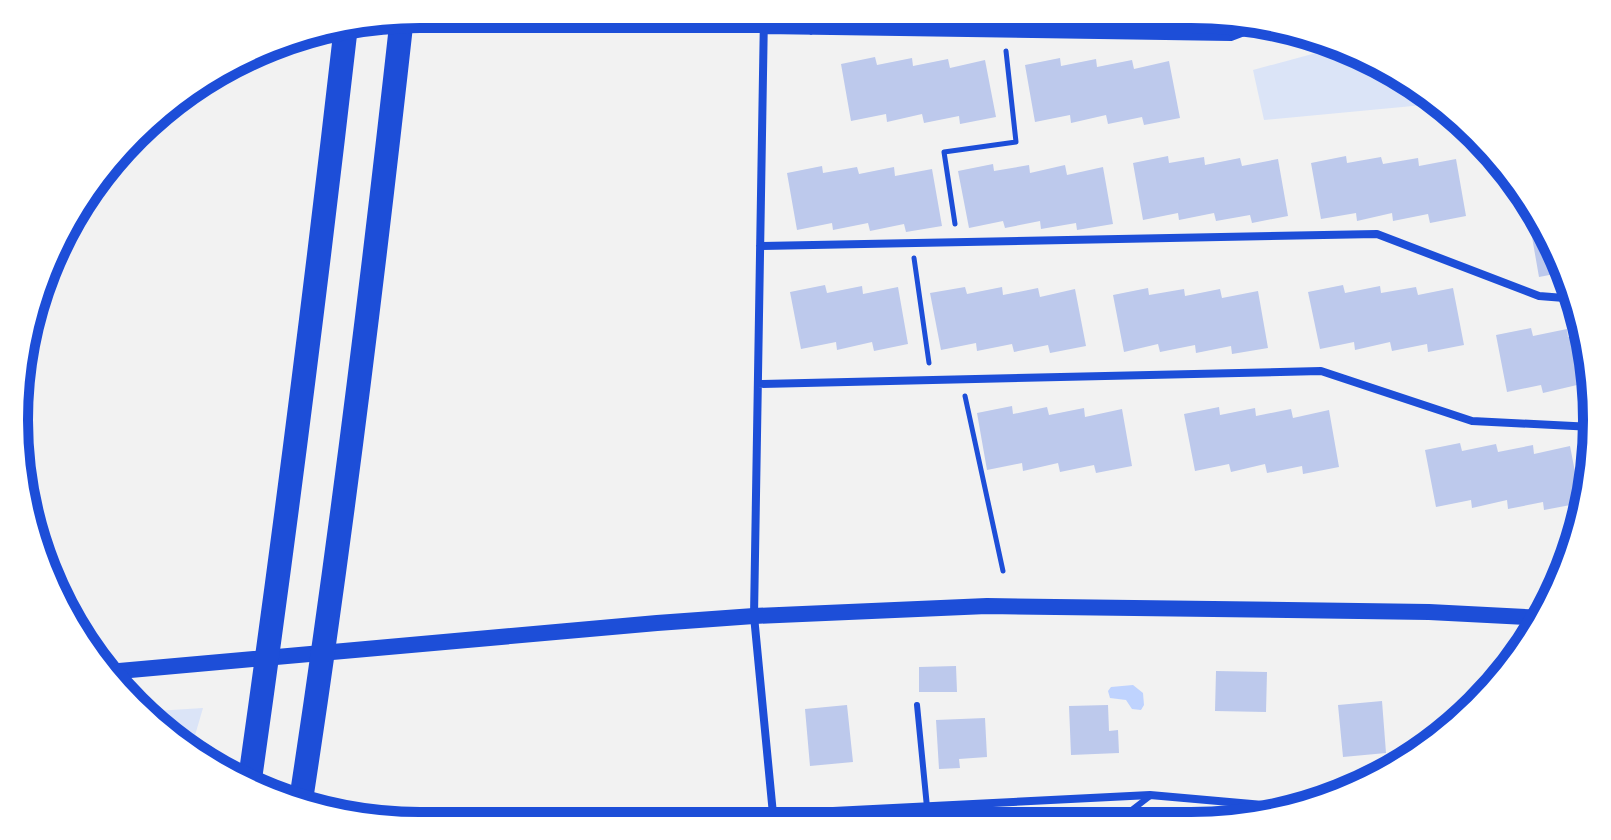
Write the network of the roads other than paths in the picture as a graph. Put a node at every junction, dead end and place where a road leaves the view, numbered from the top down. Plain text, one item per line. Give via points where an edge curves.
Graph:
1 (811, 28) edge
2 (401, 29) edge
3 (764, 30) joint
4 (811, 31) junction
5 (1245, 32) edge
6 (345, 36) edge
7 (760, 246) junction
8 (1563, 298) edge
9 (758, 384) junction
10 (1583, 426) edge
11 (754, 616) junction
12 (1529, 617) edge
13 (119, 671) edge
14 (917, 705) dead end
15 (250, 773) edge
16 (302, 794) edge
17 (1150, 795) junction
18 (1262, 805) edge
19 (927, 807) junction
20 (773, 812) edge
21 (817, 812) edge
22 (1129, 812) edge

1 - 4 street
2 - 16 highway
3 - 4 street
3 - 7 street
4 - 5 street via 1231,37
6 - 15 highway
7 - 8 street via 1377,234 1539,296
7 - 9 street
9 - 10 street via 1321,371 1472,421
9 - 11 street
11 - 12 main road via 987,606
11 - 13 main road
11 - 20 street
14 - 19 lane
17 - 18 street
17 - 19 street
17 - 22 lane
19 - 21 street

